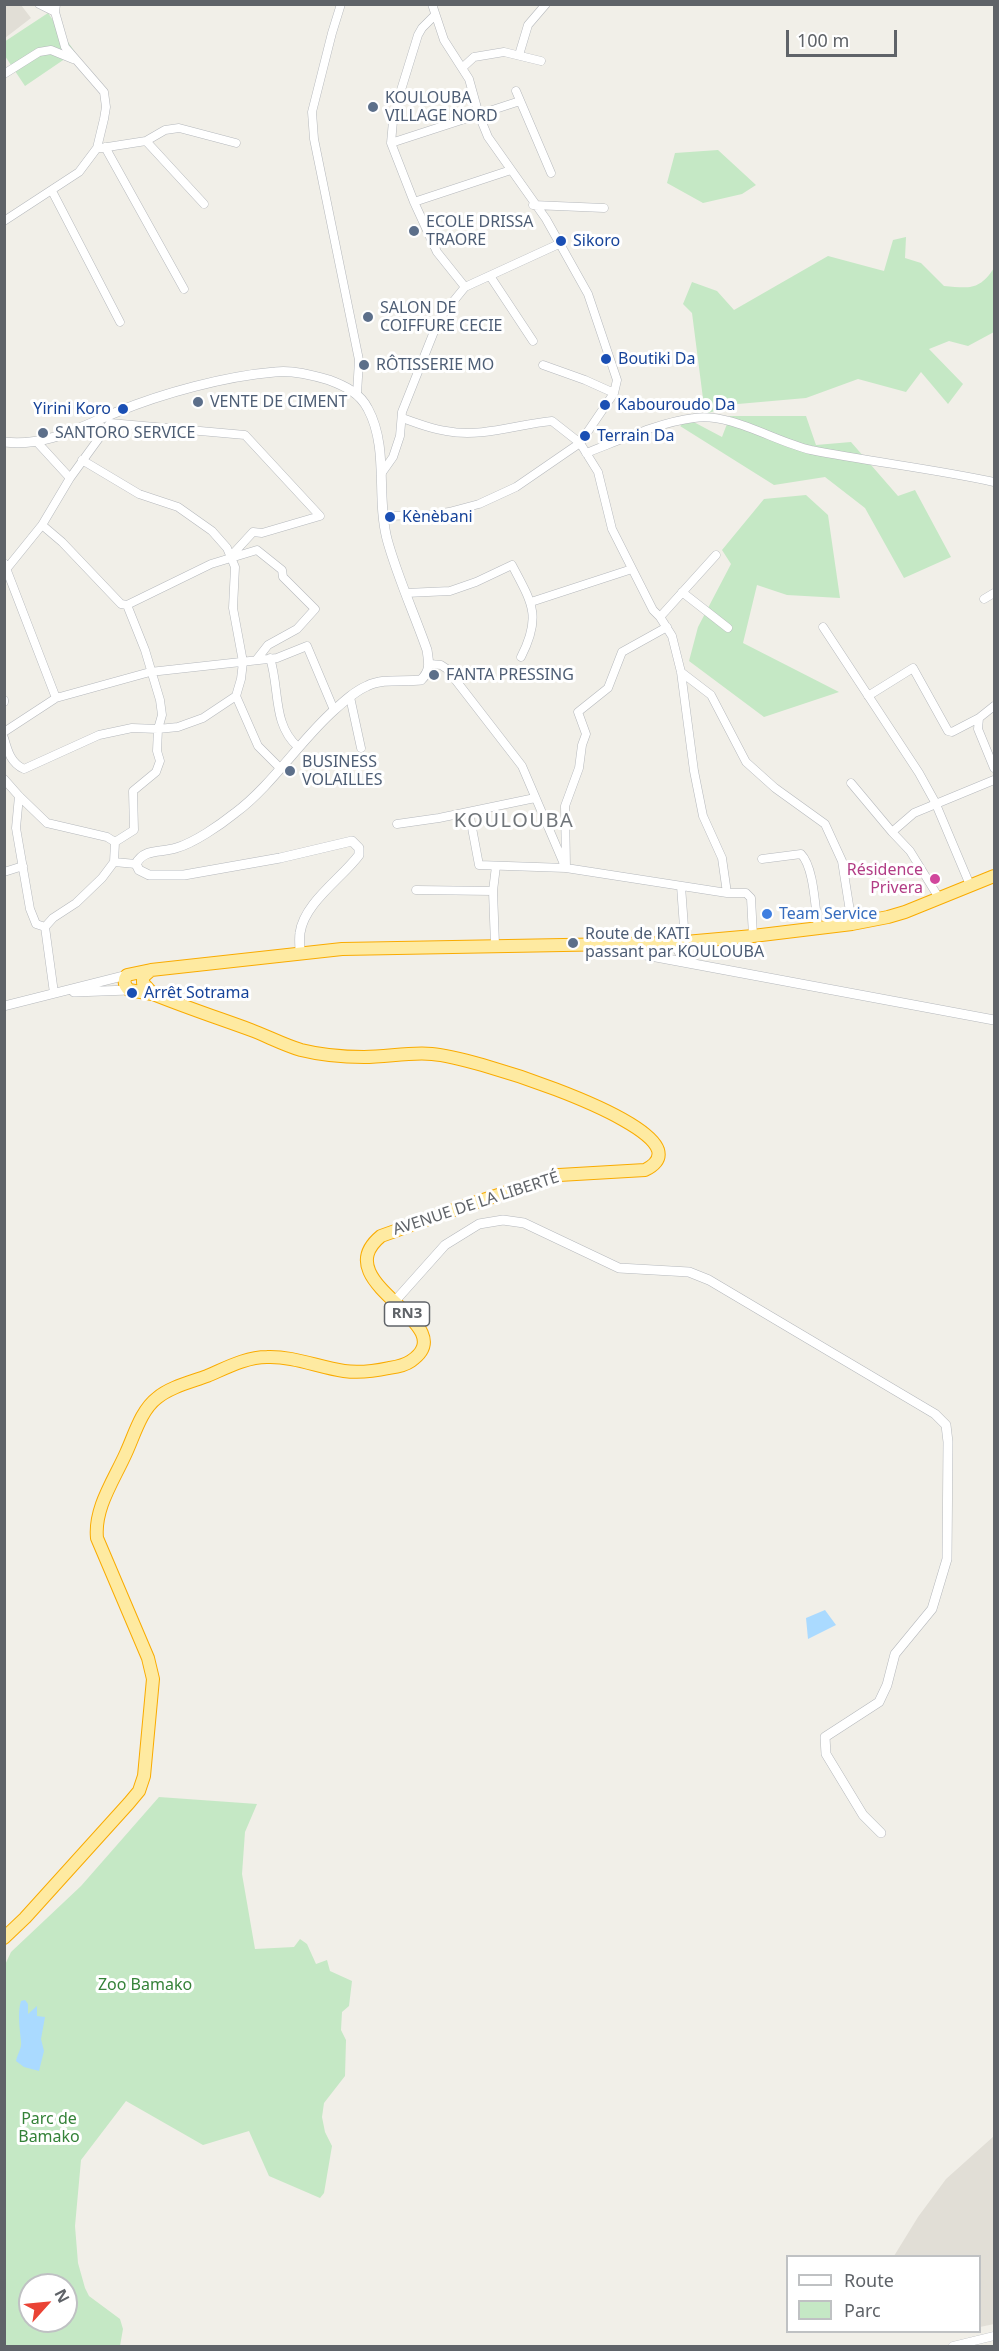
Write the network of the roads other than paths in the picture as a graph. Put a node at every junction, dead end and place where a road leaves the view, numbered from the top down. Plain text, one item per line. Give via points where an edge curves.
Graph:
1 (39, 4) edge
2 (341, 4) edge
3 (432, 4) edge
4 (546, 4) edge
5 (55, 8) edge
6 (435, 15) junction
7 (519, 55) junction
8 (74, 60) junction
9 (541, 61) dead end
10 (462, 68) junction
11 (4, 74) edge
12 (516, 91) dead end
13 (520, 101) junction
14 (479, 115) junction
15 (146, 141) junction
16 (236, 143) dead end
17 (391, 143) junction
18 (101, 148) junction
19 (511, 170) junction
20 (551, 173) dead end
21 (52, 191) junction
22 (414, 202) junction
23 (204, 204) dead end
24 (534, 205) junction
25 (604, 208) dead end
26 (4, 221) edge
27 (561, 243) junction
28 (489, 276) junction
29 (465, 287) junction
30 (184, 289) dead end
31 (120, 322) dead end
32 (532, 340) dead end
33 (543, 365) dead end
34 (615, 393) junction
35 (357, 394) junction
36 (402, 418) junction
37 (4, 442) edge
38 (37, 442) junction
39 (580, 443) junction
40 (586, 453) junction
41 (82, 460) junction
42 (381, 474) junction
43 (69, 478) junction
44 (994, 482) edge
45 (384, 516) junction
46 (42, 525) junction
47 (716, 555) dead end
48 (231, 556) junction
49 (5, 568) edge
50 (632, 569) junction
51 (682, 592) junction
52 (406, 593) junction
53 (994, 593) edge
54 (984, 599) dead end
55 (531, 602) junction
56 (127, 605) junction
57 (660, 617) junction
58 (668, 627) junction
59 (823, 627) dead end
60 (728, 628) dead end
61 (521, 657) dead end
62 (270, 658) junction
63 (257, 659) junction
64 (243, 662) junction
65 (430, 664) junction
66 (150, 672) junction
67 (681, 672) junction
68 (236, 696) junction
69 (868, 696) junction
70 (350, 697) junction
71 (56, 698) junction
72 (994, 706) edge
73 (334, 710) junction
74 (979, 718) junction
75 (158, 729) junction
76 (4, 732) edge
77 (4, 738) edge
78 (298, 747) junction
79 (361, 748) dead end
80 (280, 768) junction
81 (994, 768) edge
82 (4, 779) edge
83 (994, 780) edge
84 (850, 783) dead end
85 (19, 796) junction
86 (536, 798) junction
87 (935, 802) junction
88 (470, 812) junction
89 (397, 825) dead end
90 (892, 832) junction
91 (115, 842) junction
92 (762, 859) dead end
93 (114, 862) junction
94 (136, 864) junction
95 (23, 866) junction
96 (496, 866) junction
97 (566, 868) junction
98 (4, 872) edge
99 (994, 876) edge
100 (970, 885) junction
101 (681, 886) junction
102 (416, 890) dead end
103 (493, 891) junction
104 (727, 893) junction
105 (939, 898) junction
106 (852, 924) junction
107 (45, 927) junction
108 (818, 927) junction
109 (753, 936) junction
110 (680, 942) junction
111 (495, 945) junction
112 (596, 945) junction
113 (300, 952) junction
114 (705, 967) junction
115 (151, 970) junction
116 (127, 975) junction
117 (129, 990) junction
118 (58, 993) junction
119 (153, 994) junction
120 (4, 1006) edge
121 (994, 1020) edge
122 (395, 1301) junction
123 (880, 1833) dead end
124 (4, 1938) edge
125 (994, 2336) edge
126 (953, 2346) edge

1 - 5 street
2 - 35 street via 312,112 314,139 359,360
3 - 6 street
4 - 7 street via 528,25
5 - 8 street via 65,47
6 - 10 street via 444,40
6 - 17 street via 418,35 393,121
7 - 9 street
7 - 10 street via 504,52 474,57
8 - 11 street via 51,50 39,52
8 - 18 street via 104,92
10 - 14 street
12 - 13 street
13 - 14 street
13 - 20 street
14 - 17 street
14 - 19 street via 488,137
15 - 16 street via 165,130 179,128
15 - 18 street
15 - 23 street
17 - 22 street
18 - 21 street via 79,172
18 - 30 street
19 - 22 street
19 - 24 street
21 - 26 street
21 - 31 street
22 - 29 street via 437,252
24 - 25 street
24 - 27 street
27 - 28 street
27 - 34 street via 588,294 617,380
28 - 29 street
28 - 32 street
29 - 36 street via 439,319
33 - 34 street
34 - 39 street
35 - 38 street via 309,374 277,371 198,386
35 - 42 street via 368,408 377,436
36 - 39 street via 463,432 552,421
36 - 42 street via 393,457
37 - 38 street
38 - 43 street
39 - 40 street
39 - 45 street via 516,487 479,504 429,515
40 - 44 street via 696,417 738,422 809,449
40 - 50 street via 598,472 612,529
41 - 43 street
41 - 48 street via 139,494 178,507 212,531
41 - 48 street via 110,423 245,435 320,516 262,533 253,532
42 - 45 street
43 - 46 street
45 - 52 street
46 - 49 street
46 - 56 street via 121,604
47 - 51 street
48 - 56 street
48 - 63 street via 257,550 282,570 283,577 315,609 297,629 268,645
48 - 64 street via 235,567 233,608
49 - 71 street
50 - 55 street
50 - 57 street
51 - 57 street
51 - 60 street
52 - 55 street via 450,591 512,565
52 - 65 street
53 - 54 street
55 - 61 street via 533,625
56 - 66 street
57 - 58 street
58 - 67 street
58 - 97 street via 622,652 608,688 578,712 586,734 565,806
59 - 69 street
62 - 63 street
62 - 73 street via 307,646
62 - 78 street via 280,722
63 - 64 street
64 - 66 street
64 - 68 street
65 - 70 street via 421,680 381,681
65 - 86 street via 447,669 522,766
66 - 71 street
66 - 75 street via 160,700 162,715
67 - 104 street via 703,816 722,858
67 - 106 street via 711,695 746,762 825,824 842,861
68 - 75 street via 202,718
68 - 80 street via 258,747
69 - 74 street via 913,668 948,731
69 - 87 street
70 - 73 street
70 - 79 street
71 - 76 street
72 - 74 street
73 - 78 street
74 - 81 street via 978,729
75 - 77 street via 132,728 99,735 24,769 8,753
75 - 91 street via 160,761 156,771 133,791 134,830
78 - 80 street
80 - 94 street via 254,800 224,821 177,848 147,853
82 - 85 street
83 - 87 street
84 - 90 street
85 - 91 street via 47,823
85 - 95 street via 16,828
86 - 88 street
86 - 97 street
87 - 90 street
87 - 100 street
88 - 89 street
88 - 96 street via 477,861 483,866
90 - 105 street via 910,851
91 - 93 street
92 - 108 street via 803,856 810,873
93 - 94 street
93 - 107 street via 76,903
94 - 113 street via 149,875 184,875 352,841 359,848 359,855 306,918 300,932
95 - 98 street
95 - 107 street via 30,909 36,924
96 - 97 street
96 - 103 street
97 - 101 street
99 - 100 highway
100 - 105 highway
101 - 104 street
101 - 110 street
102 - 103 street
103 - 111 street
104 - 109 street via 750,894
105 - 106 highway via 905,912
106 - 108 highway
107 - 118 street
108 - 109 highway
109 - 110 highway
110 - 112 highway
110 - 114 street via 682,957
111 - 112 highway
111 - 113 highway
112 - 114 street
113 - 115 highway
114 - 121 street
115 - 116 highway
115 - 119 highway via 143,977 143,983
116 - 117 highway via 124,981
116 - 118 street
117 - 118 street
117 - 119 highway, RN3
118 - 120 street
119 - 122 highway, AVENUE DE LA LIBERTÉ / RN3 via 302,1050 365,1057 434,1054 489,1067 603,1108 655,1143 658,1158 645,1170 560,1175 381,1236 370,1247 366,1268
122 - 123 street via 445,1245 479,1224 503,1220 524,1223 619,1268 689,1272 709,1280 935,1414 946,1425 948,1549 932,1609 895,1654 879,1702 825,1737 826,1754 863,1815
122 - 124 highway, AVENUE DE LA LIBERTÉ / RN3 via 414,1321 422,1337 420,1350 406,1364 345,1371 291,1359 255,1358 174,1389 148,1407 100,1508 96,1527 97,1538 152,1668 144,1776 129,1803
125 - 126 street

